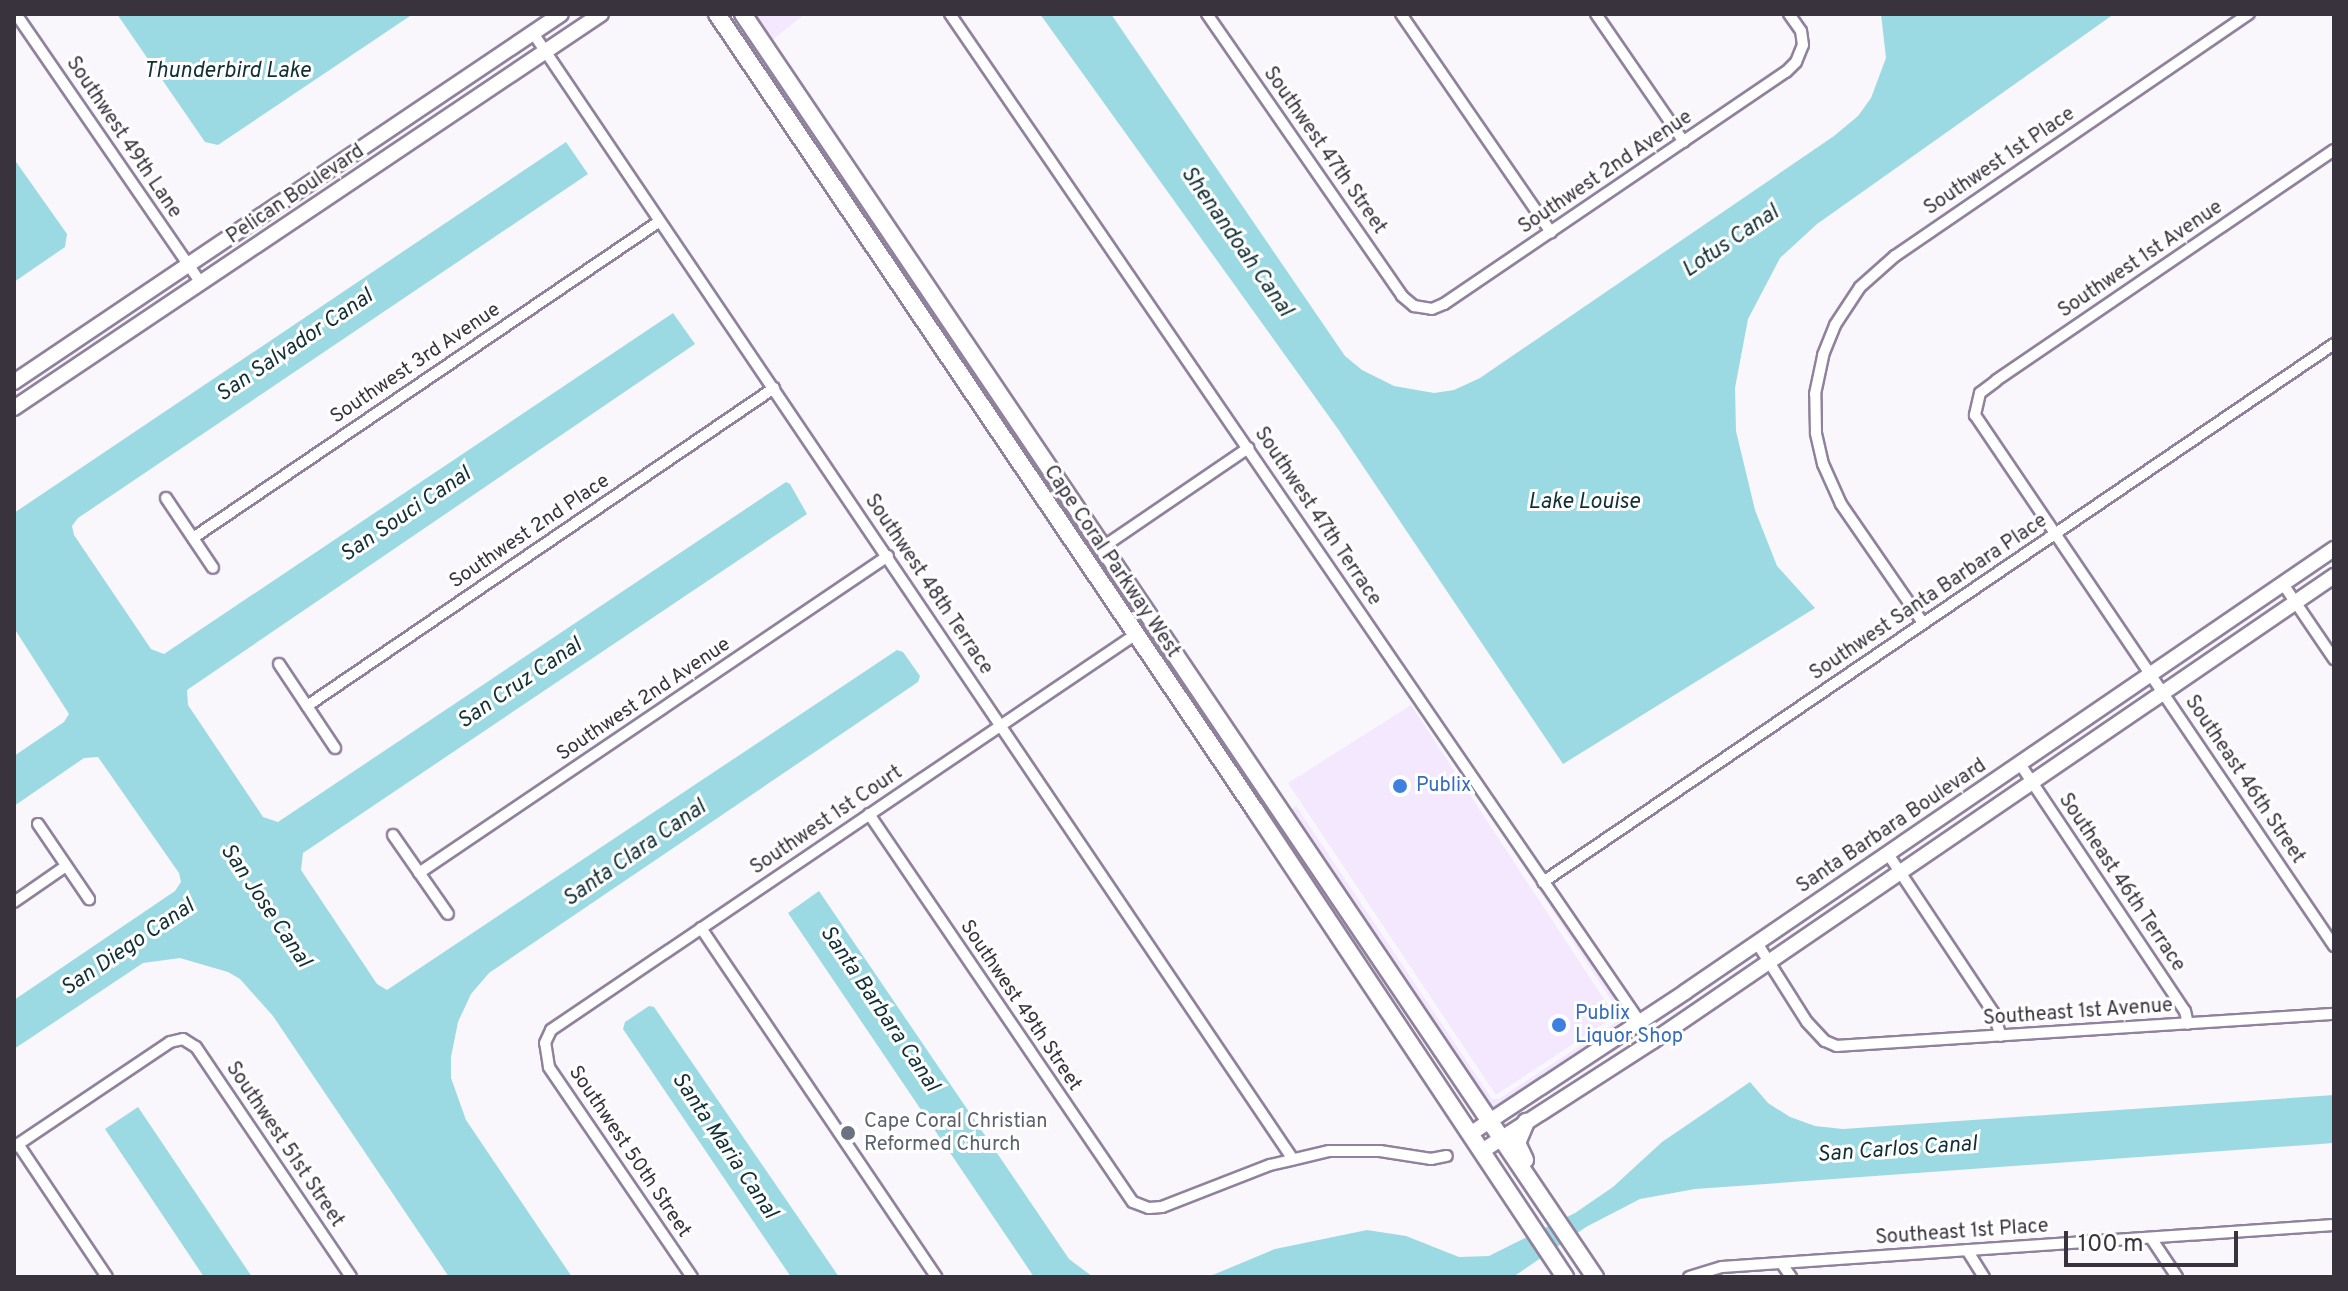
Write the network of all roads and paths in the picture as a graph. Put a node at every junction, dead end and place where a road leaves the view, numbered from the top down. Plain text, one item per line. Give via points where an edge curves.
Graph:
1 (16, 14) edge
2 (561, 14) edge
3 (601, 14) edge
4 (717, 14) edge
5 (743, 14) edge
6 (950, 14) edge
7 (1207, 14) edge
8 (1401, 14) edge
9 (1596, 14) edge
10 (1789, 14) edge
11 (2249, 14) edge
12 (533, 33) junction
13 (546, 52) junction
14 (1684, 142) junction
15 (2334, 150) edge
16 (660, 221) junction
17 (1551, 232) junction
18 (188, 264) junction
19 (201, 283) junction
20 (1414, 306) joint
21 (2334, 344) edge
22 (14, 382) edge
23 (774, 388) junction
24 (1975, 405) joint
25 (14, 408) edge
26 (1004, 442) junction
27 (1248, 448) junction
28 (166, 498) dead end
29 (2055, 535) junction
30 (193, 538) junction
31 (1103, 547) junction
32 (2334, 549) edge
33 (888, 556) junction
34 (213, 568) dead end
35 (2334, 576) edge
36 (2283, 584) junction
37 (2295, 603) junction
38 (1923, 623) junction
39 (1136, 634) junction
40 (2334, 659) edge
41 (279, 664) dead end
42 (2151, 674) junction
43 (2163, 693) junction
44 (307, 706) junction
45 (1000, 724) junction
46 (1232, 739) junction
47 (335, 748) dead end
48 (2020, 764) junction
49 (2032, 783) junction
50 (1255, 810) junction
51 (869, 814) junction
52 (38, 824) dead end
53 (393, 835) dead end
54 (1888, 854) junction
55 (66, 866) junction
56 (419, 873) junction
57 (1900, 873) junction
58 (1543, 882) junction
59 (89, 899) dead end
60 (14, 902) edge
61 (448, 914) dead end
62 (1353, 917) junction
63 (701, 928) junction
64 (1757, 943) junction
65 (2334, 946) edge
66 (1768, 962) junction
67 (2334, 1014) edge
68 (1640, 1021) junction
69 (2188, 1024) junction
70 (2001, 1036) junction
71 (1653, 1041) junction
72 (545, 1043) joint
73 (1490, 1121) junction
74 (1526, 1122) junction
75 (1470, 1134) junction
76 (1501, 1138) junction
77 (16, 1146) edge
78 (1482, 1151) junction
79 (1447, 1156) dead end
80 (1292, 1158) junction
81 (1558, 1214) junction
82 (2334, 1225) edge
83 (2151, 1238) junction
84 (1967, 1250) junction
85 (1782, 1264) junction
86 (107, 1277) edge
87 (351, 1277) edge
88 (692, 1277) edge
89 (936, 1277) edge
90 (1565, 1277) edge
91 (1597, 1277) edge
92 (1689, 1277) edge
93 (1791, 1277) edge
94 (1984, 1277) edge
95 (2177, 1277) edge

1 - 18 street, Southwest 49th Lane
2 - 12 main road, Pelican Boulevard
3 - 13 main road, Pelican Boulevard
4 - 26 main road, Cape Coral Parkway West
5 - 31 main road, Cape Coral Parkway West
6 - 27 street, Southwest 47th Terrace
7 - 20 street, Southwest 47th Street via 1402,296
8 - 17 street
9 - 14 street
10 - 14 street, Southwest 2nd Avenue via 1801,31 1803,45 1796,62
11 - 38 street, Southwest 1st Place via 1882,266 1842,312 1817,379 1816,433 1834,491
12 - 13 street, Southwest 48th Terrace
12 - 18 main road, Pelican Boulevard
13 - 16 street, Southwest 48th Terrace
13 - 19 main road, Pelican Boulevard
14 - 17 street, Southwest 2nd Avenue
15 - 24 street, Southwest 1st Avenue via 1996,381 1980,393
16 - 23 street, Southwest 48th Terrace
16 - 30 street, Southwest 3rd Avenue
17 - 20 street, Southwest 2nd Avenue via 1444,304 1432,309
18 - 19 street, Southwest 49th Lane
18 - 22 main road, Pelican Boulevard
19 - 25 main road, Pelican Boulevard
21 - 29 street, Southwest Santa Barbara Place
23 - 33 street, Southwest 48th Terrace
23 - 44 street, Southwest 2nd Place
24 - 29 street, Southeast 46th Street via 1980,425
26 - 31 main road via 1026,454 1087,542
26 - 39 main road, Cape Coral Parkway West
27 - 31 street
27 - 58 street, Southwest 47th Terrace
28 - 30 street
29 - 38 street, Southwest Santa Barbara Place
29 - 42 street, Southeast 46th Street
30 - 34 street
31 - 46 main road, Cape Coral Parkway West
32 - 36 main road, Santa Barbara Boulevard
33 - 45 street, Southwest 48th Terrace
33 - 56 street, Southwest 2nd Avenue
35 - 37 main road, Santa Barbara Boulevard
36 - 37 street
36 - 42 main road, Santa Barbara Boulevard
37 - 40 street
37 - 43 main road, Santa Barbara Boulevard
38 - 58 street, Southwest Santa Barbara Place
39 - 45 street, Southwest 1st Court
39 - 46 main road via 1155,642 1216,731
39 - 50 main road, Cape Coral Parkway West
41 - 44 street
42 - 43 street, Southeast 46th Street
42 - 48 main road, Santa Barbara Boulevard
43 - 49 main road, Santa Barbara Boulevard
43 - 65 street, Southeast 46th Street
44 - 47 street
45 - 51 street, Southwest 1st Court
45 - 80 street, Southwest 48th Terrace
46 - 62 main road, Cape Coral Parkway West
48 - 49 street, Southeast 46th Terrace
48 - 54 main road, Santa Barbara Boulevard
49 - 57 main road, Santa Barbara Boulevard
49 - 69 street, Southeast 46th Terrace via 2185,1011
50 - 62 main road via 1277,827 1331,908
50 - 75 main road, Cape Coral Parkway West
51 - 63 street, Southwest 1st Court
51 - 80 street, Southwest 49th Street via 1133,1202 1162,1207
52 - 55 street
53 - 56 street
54 - 57 street
54 - 64 main road, Santa Barbara Boulevard
55 - 59 street
55 - 60 street
56 - 61 street
57 - 66 main road, Santa Barbara Boulevard
57 - 70 street via 1993,1012
58 - 68 street, Southwest 47th Terrace
62 - 73 main road, Cape Coral Parkway West
63 - 72 street, Southwest 1st Court via 551,1030
63 - 89 street
64 - 66 street
64 - 68 main road, Santa Barbara Boulevard
66 - 70 street, Southeast 1st Avenue via 1825,1041 1850,1047
66 - 71 main road, Santa Barbara Boulevard
67 - 69 street, Southeast 1st Avenue
68 - 71 street, Southwest 47th Terrace
68 - 73 main road, Santa Barbara Boulevard
69 - 70 street, Southeast 1st Avenue
71 - 74 main road, Santa Barbara Boulevard
72 - 88 street, Southwest 50th Street via 549,1067
73 - 75 main road, Santa Barbara Boulevard
73 - 76 main road, Cape Coral Parkway West
74 - 76 main road, Santa Barbara Boulevard
74 - 81 main road via 1517,1143
75 - 78 main road, Cape Coral Parkway West
76 - 78 main road, Santa Barbara Boulevard
76 - 81 main road, Cape Coral Parkway West
77 - 86 street
77 - 87 street, Southwest 51st Street via 170,1042 183,1039 196,1047
78 - 90 main road, Cape Coral Parkway West
79 - 80 street via 1431,1159 1355,1150
81 - 91 main road
82 - 83 street, Southeast 1st Place
83 - 84 street, Southeast 1st Place
83 - 95 street
84 - 85 street, Southeast 1st Place
84 - 94 street
85 - 92 street, Southeast 1st Place via 1722,1267
85 - 93 street

